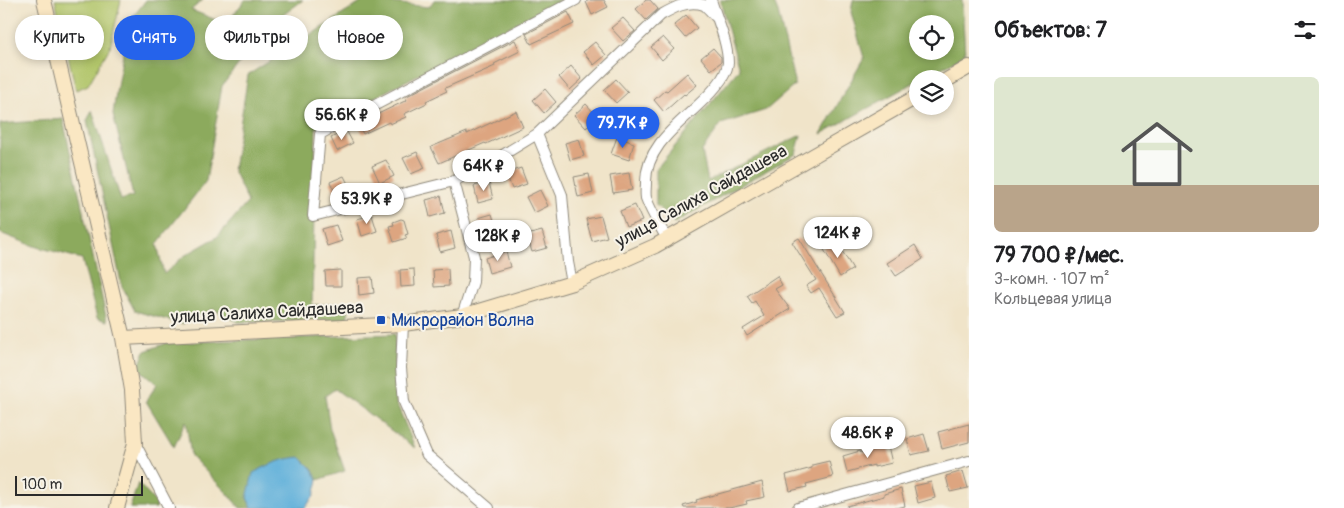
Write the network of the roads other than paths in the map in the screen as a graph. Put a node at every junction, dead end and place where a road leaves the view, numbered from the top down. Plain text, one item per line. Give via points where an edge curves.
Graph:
1 (44, 0) edge
2 (576, 0) edge
3 (711, 0) edge
4 (716, 17) junction
5 (969, 67) edge
6 (954, 75) edge
7 (909, 101) edge
8 (537, 134) junction
9 (454, 181) junction
10 (667, 239) junction
11 (572, 283) junction
12 (462, 316) junction
13 (403, 324) junction
14 (123, 338) junction
15 (135, 443) junction
16 (969, 461) edge
17 (116, 508) edge
18 (169, 508) edge
19 (489, 508) edge
20 (798, 508) edge

1 - 14 street
2 - 9 street via 320,134 313,216
3 - 4 street
4 - 8 street via 704,6 690,2 661,15
4 - 10 street via 728,64 723,77 678,123 649,159 646,197
5 - 6 street
7 - 10 street, улица Салиха Сайдашева
8 - 9 street
8 - 11 street via 562,195
9 - 12 street via 474,257 473,282
10 - 11 street, улица Салиха Сайдашева
11 - 12 street, улица Салиха Сайдашева
12 - 13 street, улица Салиха Сайдашева
13 - 14 street, улица Салиха Сайдашева
13 - 19 street via 401,368 404,402 427,455
14 - 15 street via 132,390
15 - 17 street
15 - 18 street
16 - 20 street

